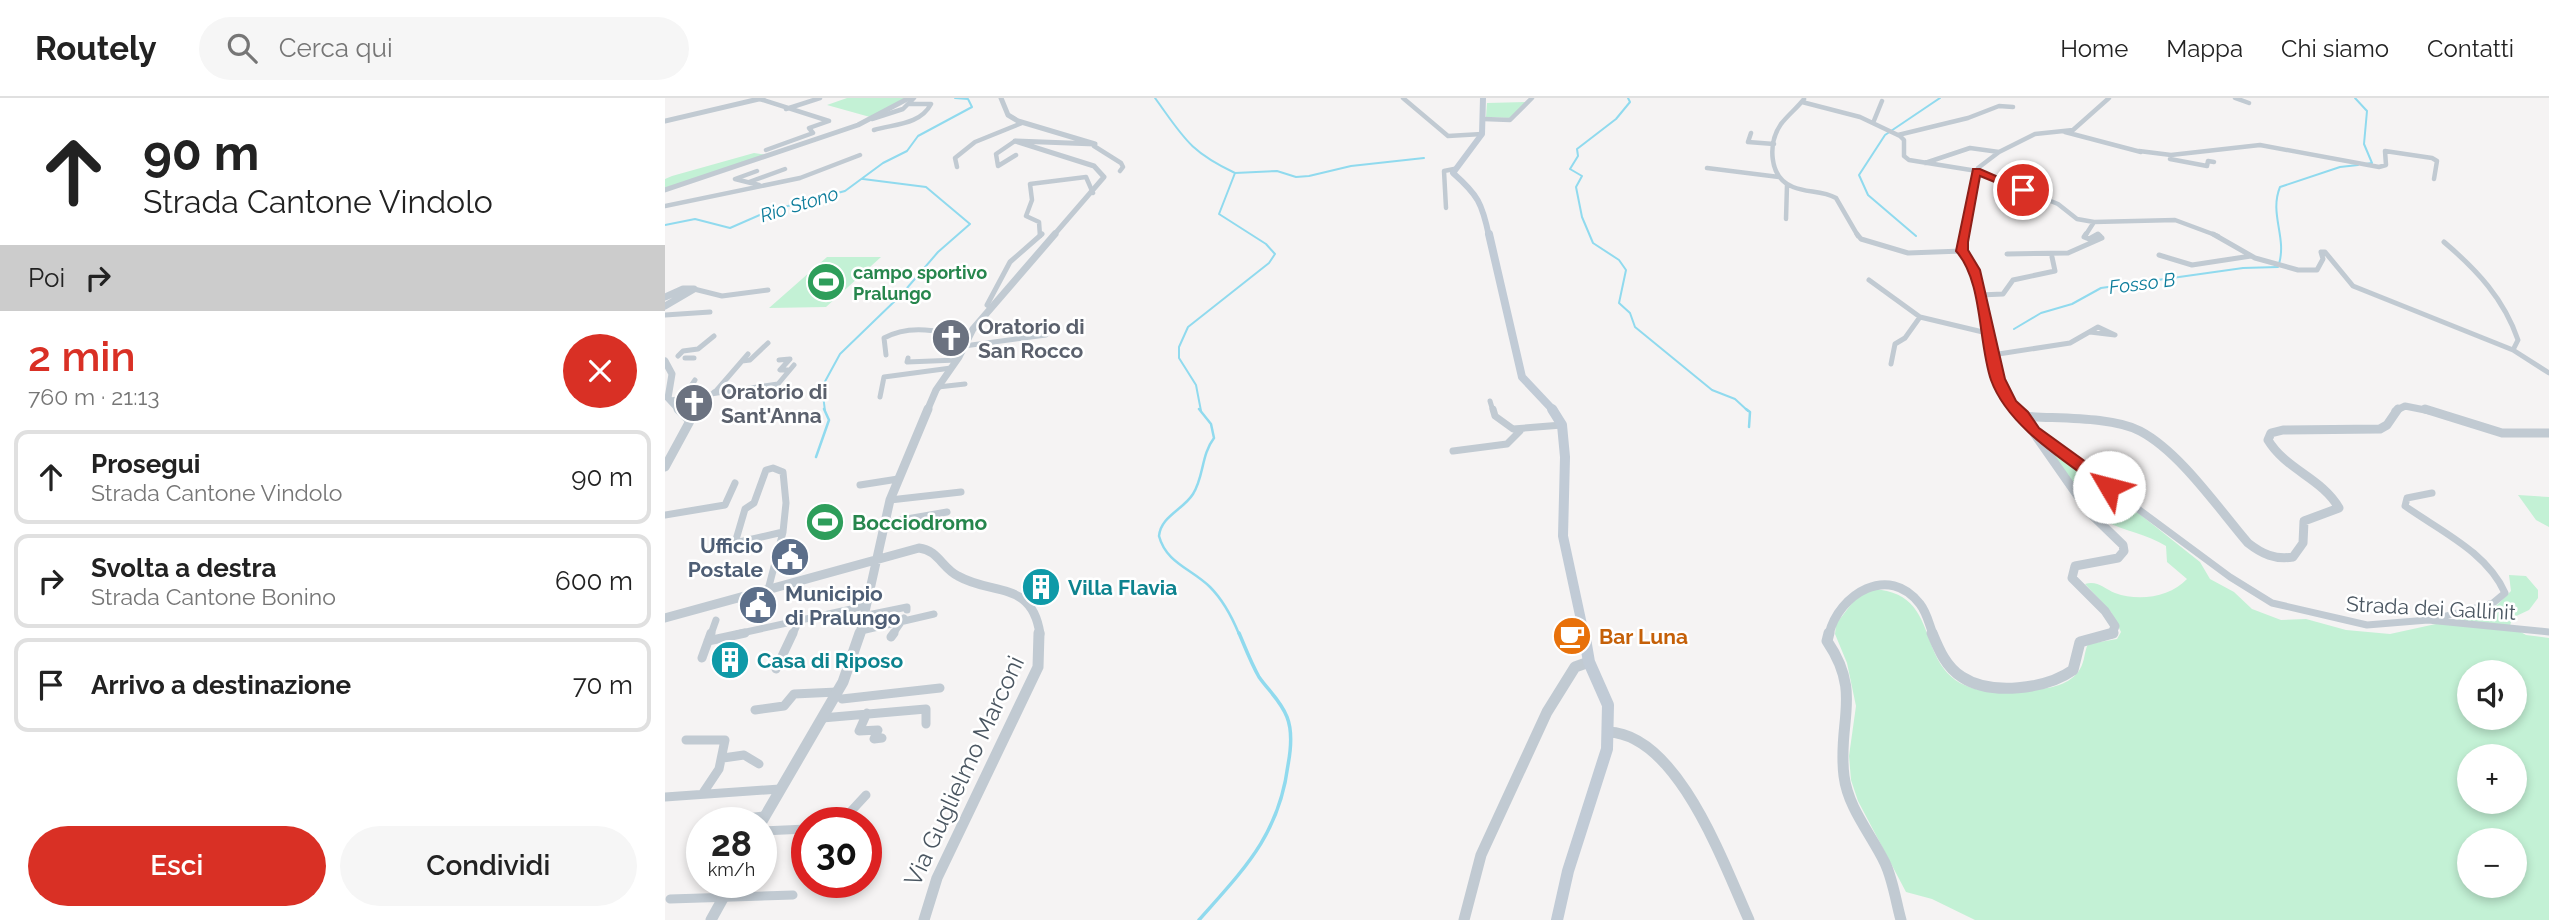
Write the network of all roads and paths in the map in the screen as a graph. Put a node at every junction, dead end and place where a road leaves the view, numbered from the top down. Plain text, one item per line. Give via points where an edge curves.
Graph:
1 (761, 98) edge
2 (820, 98) edge
3 (914, 98) edge
4 (1001, 98) edge
5 (1403, 98) edge
6 (1483, 98) edge
7 (1532, 98) edge
8 (2109, 98) edge
9 (2235, 98) edge
10 (1803, 100) edge
11 (909, 101) edge
12 (1882, 101) dead end
13 (2249, 103) dead end
14 (2013, 107) dead end
15 (786, 109) junction
16 (1484, 119) junction
17 (665, 121) edge
18 (1022, 123) junction
19 (1873, 123) junction
20 (874, 130) dead end
21 (2064, 131) junction
22 (838, 132) junction
23 (1751, 132) dead end
24 (1482, 134) junction
25 (1895, 134) junction
26 (1015, 141) junction
27 (1774, 144) junction
28 (1094, 146) junction
29 (2139, 151) junction
30 (1999, 152) junction
31 (860, 155) dead end
32 (1016, 155) dead end
33 (2214, 162) dead end
34 (1925, 163) junction
35 (957, 167) dead end
36 (785, 169) dead end
37 (1454, 169) junction
38 (1707, 169) dead end
39 (757, 171) dead end
40 (1120, 171) dead end
41 (1976, 171) junction
42 (1779, 177) junction
43 (2434, 179) dead end
44 (748, 183) junction
45 (1787, 185) junction
46 (763, 186) junction
47 (665, 190) edge
48 (1093, 193) junction
49 (665, 206) edge
50 (1445, 208) dead end
51 (1786, 219) dead end
52 (2094, 222) junction
53 (2444, 242) dead end
54 (1962, 251) junction
55 (2007, 254) dead end
56 (2159, 255) dead end
57 (2251, 256) junction
58 (2052, 257) junction
59 (1868, 280) dead end
60 (694, 289) junction
61 (768, 290) dead end
62 (1980, 295) junction
63 (665, 297) edge
64 (665, 306) edge
65 (991, 308) junction
66 (710, 312) dead end
67 (665, 315) edge
68 (1920, 317) junction
69 (1987, 332) junction
70 (2090, 332) dead end
71 (1046, 335) dead end
72 (714, 336) dead end
73 (969, 336) junction
74 (768, 343) dead end
75 (964, 346) junction
76 (2513, 350) junction
77 (748, 354) dead end
78 (886, 355) dead end
79 (1992, 355) junction
80 (694, 358) dead end
81 (908, 358) dead end
82 (675, 359) edge
83 (779, 360) dead end
84 (957, 360) junction
85 (741, 361) junction
86 (1891, 364) dead end
87 (951, 368) junction
88 (789, 370) junction
89 (2549, 373) edge
90 (776, 376) dead end
91 (695, 380) dead end
92 (965, 384) dead end
93 (938, 387) junction
94 (715, 391) junction
95 (685, 395) junction
96 (880, 397) dead end
97 (673, 401) junction
98 (1490, 401) dead end
99 (665, 407) edge
100 (2023, 415) junction
101 (689, 417) junction
102 (1562, 425) junction
103 (1520, 431) junction
104 (2034, 431) junction
105 (2549, 433) edge
106 (1453, 451) dead end
107 (665, 467) edge
108 (898, 479) junction
109 (735, 482) dead end
110 (860, 485) dead end
111 (961, 492) dead end
112 (2432, 493) dead end
113 (890, 500) junction
114 (947, 512) dead end
115 (665, 516) edge
116 (884, 523) junction
117 (785, 532) junction
118 (877, 560) junction
119 (768, 590) junction
120 (864, 611) junction
121 (935, 614) dead end
122 (905, 615) junction
123 (665, 618) edge
124 (716, 620) dead end
125 (2428, 620) junction
126 (799, 621) junction
127 (861, 631) junction
128 (2549, 632) edge
129 (891, 637) dead end
130 (708, 640) junction
131 (702, 658) dead end
132 (1589, 662) junction
133 (776, 669) dead end
134 (940, 688) dead end
135 (837, 698) junction
136 (755, 710) dead end
137 (867, 713) junction
138 (822, 718) junction
139 (926, 724) dead end
140 (1608, 732) junction
141 (882, 738) dead end
142 (686, 740) dead end
143 (723, 758) junction
144 (759, 764) dead end
145 (781, 789) junction
146 (703, 793) junction
147 (866, 795) dead end
148 (665, 797) edge
149 (771, 807) edge
150 (855, 807) edge
151 (791, 895) edge
152 (670, 899) dead end
153 (723, 900) junction
154 (711, 920) edge
155 (924, 920) edge
156 (1464, 920) edge
157 (1557, 920) edge
158 (1749, 920) edge
159 (1901, 920) edge

1 - 15 street
1 - 17 street
2 - 15 street
3 - 11 street
4 - 18 street via 1008,115
5 - 24 street via 1415,113 1440,126 1448,136
6 - 16 main road
7 - 16 street via 1510,120
8 - 21 street via 2073,130
9 - 13 street
10 - 19 street
10 - 27 street via 1780,126
11 - 20 street via 931,104 919,118
11 - 22 street
12 - 19 street
14 - 25 street via 1999,106 1968,118
15 - 22 street via 829,121 809,128 813,133 766,150
16 - 24 main road
18 - 28 street
18 - 35 street via 972,144 955,158
19 - 25 street
21 - 29 street
21 - 30 street via 2044,131
22 - 47 street
23 - 27 street via 1748,142
24 - 37 main road
25 - 34 street via 1904,140 1906,158
26 - 28 street
26 - 32 street via 996,154 997,166
26 - 48 street via 1100,169 1104,177
27 - 42 street via 1773,163
28 - 40 street via 1121,163
29 - 33 street via 2207,166 2208,161
29 - 43 street via 2171,155 2260,145 2365,166 2386,165 2385,151 2433,158 2437,161
30 - 34 street via 1971,148
30 - 41 street
31 - 46 street via 800,178
34 - 41 street
36 - 44 street
37 - 50 street via 1444,171
37 - 102 main road via 1482,205 1522,377
38 - 42 street
39 - 44 street via 735,179
41 - 52 street via 2058,204 2077,219
41 - 54 street
42 - 45 street
44 - 46 street
45 - 51 street
45 - 54 street via 1838,199 1861,239 1908,253
46 - 49 street
48 - 65 street
48 - 65 street via 1086,177 1030,184 1032,200 1026,216 1039,222 1042,234 1010,262 987,304
52 - 57 street via 2175,219 2203,228
52 - 58 street via 2084,237 2102,237 2085,249
53 - 76 street via 2508,312 2518,341
54 - 62 street via 1971,260
55 - 58 street
56 - 57 street via 2187,266
57 - 76 street via 2311,270 2320,266 2325,252 2353,286
58 - 62 street via 2055,271 2018,278 2003,294
59 - 68 street
60 - 61 street via 722,296
60 - 63 street
60 - 64 street
62 - 69 street
65 - 73 street
66 - 67 street
68 - 69 street
68 - 86 street via 1895,344
69 - 79 street
70 - 79 street via 2070,343
71 - 75 street
72 - 82 street
73 - 75 street
73 - 78 street via 899,330 884,338
74 - 85 street via 750,360
75 - 84 street
76 - 89 street
77 - 85 street
79 - 100 street via 2002,389
80 - 82 street
81 - 84 street via 907,362
82 - 97 street via 668,398
83 - 88 street via 790,359 780,370
84 - 87 street
85 - 94 street
87 - 93 street
87 - 96 street via 884,377
88 - 90 street
88 - 94 street via 778,383
91 - 95 street
92 - 93 street
93 - 108 street
94 - 95 street
94 - 101 street
95 - 97 street
97 - 99 street
97 - 101 street
98 - 103 street via 1503,425
100 - 104 street
100 - 105 street via 2115,424 2147,435 2164,447 2248,543 2262,554 2283,559 2293,557 2303,543 2304,520 2339,508 2329,492 2277,456 2268,440 2271,433 2379,429 2387,425 2395,410 2412,406 2489,431
101 - 107 street
102 - 103 street
102 - 132 main road via 1563,536
103 - 106 street via 1507,444
104 - 125 street, Strada dei Gallinit via 2230,577 2272,603 2347,623
104 - 159 street via 2089,512 2123,545 2118,558 2075,566 2072,571 2072,578 2112,619 2112,635 2080,642 2073,670 2059,679 1989,688 1967,683 1958,675 1939,649 1917,600 1897,589 1857,589 1830,625 1828,640 1840,660 1849,704 1841,751 1844,780 1856,813 1886,865
108 - 110 street
108 - 113 street
109 - 115 street via 725,505
111 - 113 street
112 - 125 street via 2407,498 2405,506 2487,564 2503,582 2505,593 2493,603
113 - 116 street
114 - 116 street
116 - 118 street
117 - 117 street via 783,472 773,468 766,470 754,503 745,509 735,543
117 - 119 street
118 - 119 street
118 - 120 street
118 - 155 street, Via Guglielmo Marconi via 928,548 955,575 1021,598 1040,628 1038,667 937,878
119 - 123 street
120 - 122 street via 907,607
120 - 126 street
120 - 127 street
121 - 122 street
122 - 127 street
122 - 129 street
124 - 130 street
125 - 128 street, Strada dei Gallinit
126 - 130 street
126 - 133 street
127 - 135 street
130 - 131 street
132 - 140 main road via 1608,705
132 - 156 street via 1575,667 1547,712 1481,855
134 - 135 street
135 - 136 street via 794,694 785,706
135 - 138 street
137 - 138 street
137 - 139 street via 926,709
137 - 141 street via 859,731 878,730 874,739
138 - 145 street
140 - 157 main road
140 - 158 street via 1634,736 1686,792
142 - 143 street via 721,738 725,740
143 - 144 street via 744,755
143 - 146 street
145 - 146 street
145 - 149 street
146 - 148 street
147 - 150 street
151 - 153 street
152 - 153 street
153 - 154 street

